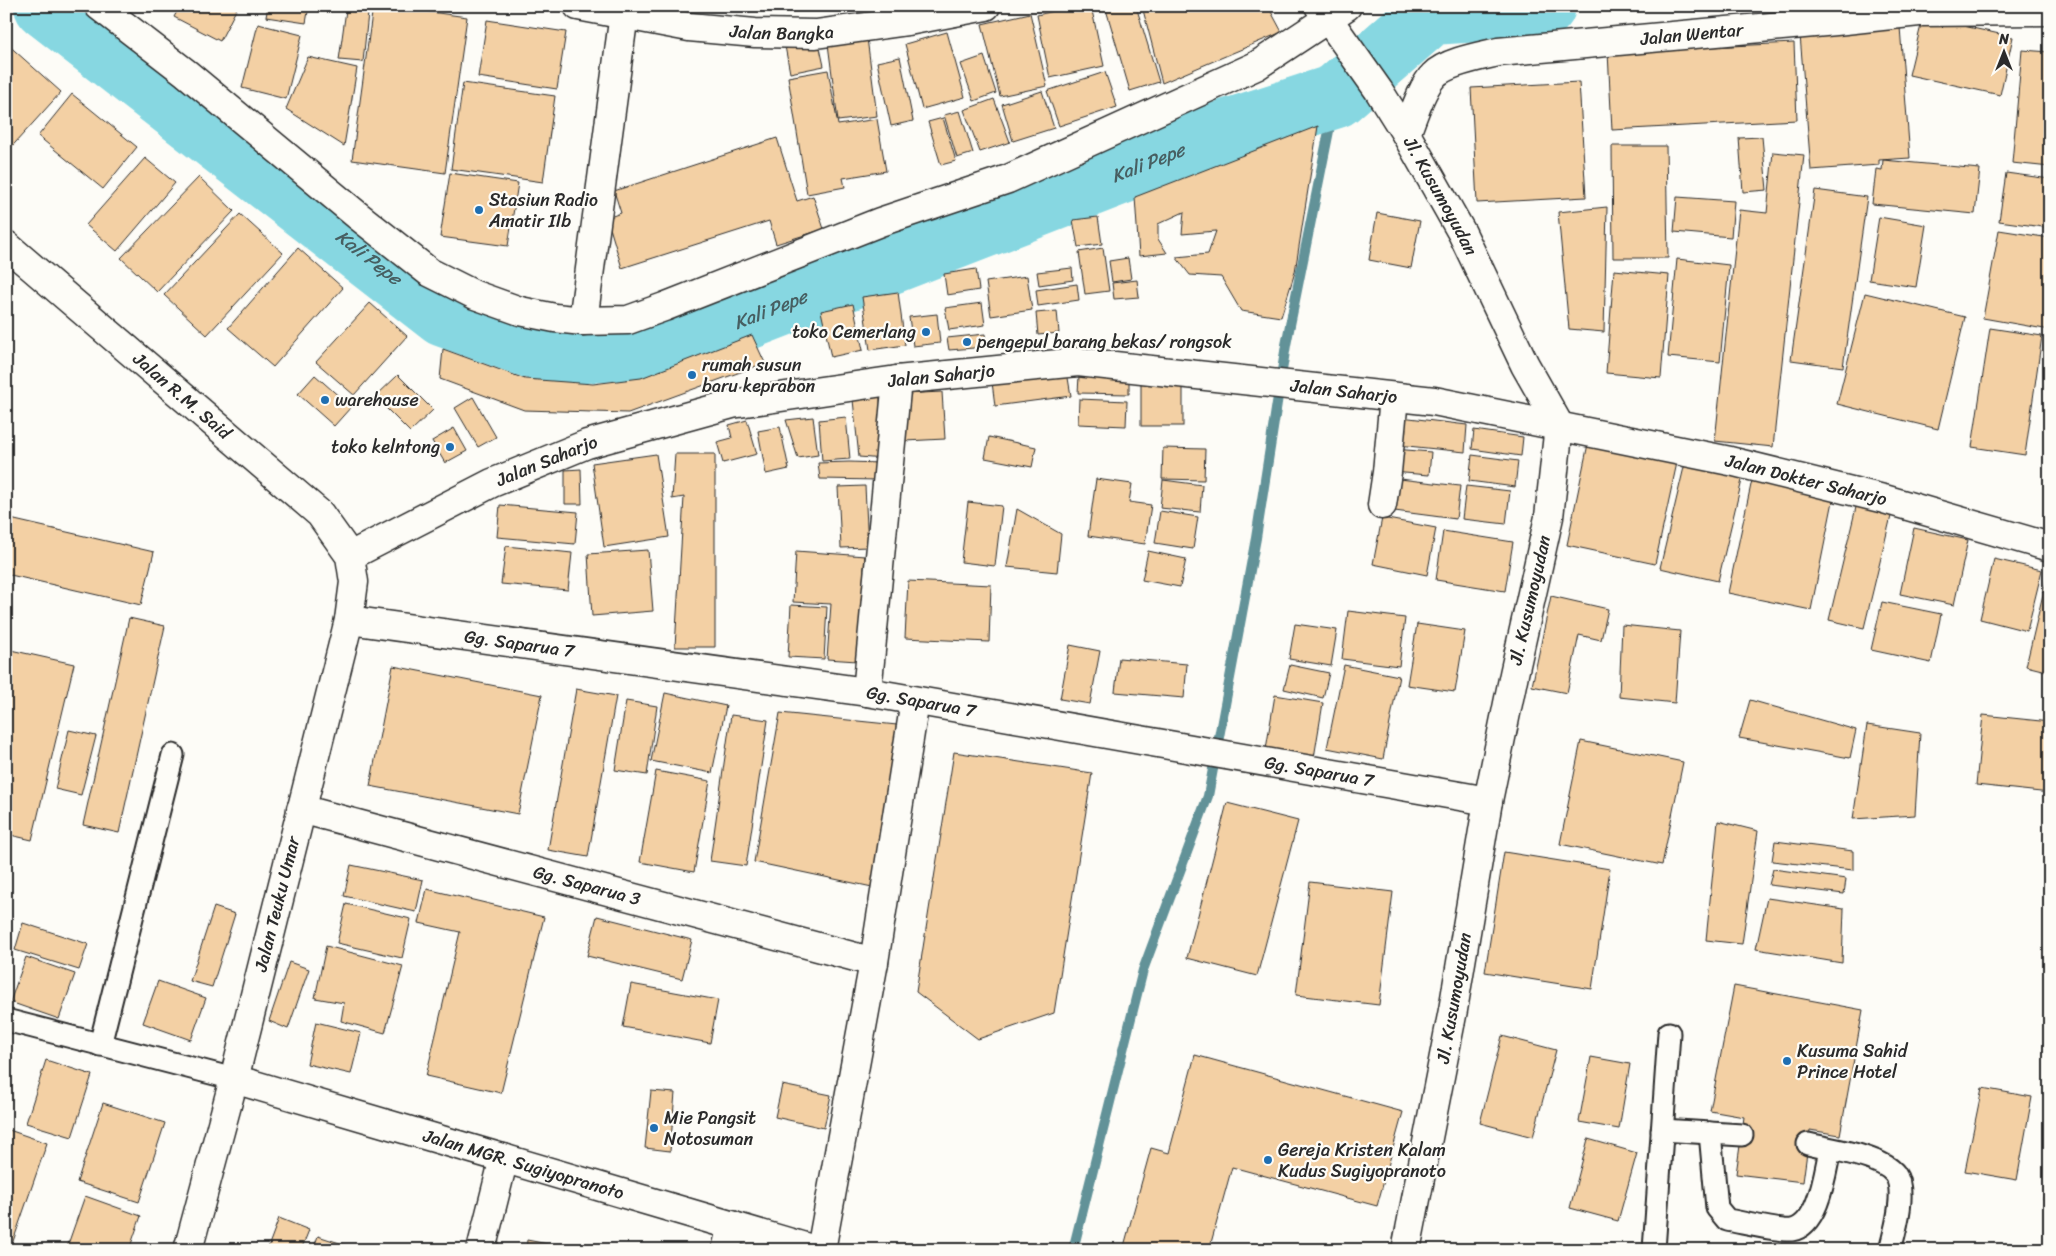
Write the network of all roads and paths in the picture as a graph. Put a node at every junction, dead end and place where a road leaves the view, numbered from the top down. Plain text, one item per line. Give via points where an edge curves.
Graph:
1 (99, 6) edge
2 (578, 6) edge
3 (986, 6) edge
4 (624, 11) edge
5 (2050, 11) edge
6 (1332, 16) edge
7 (1406, 134) junction
8 (6, 244) edge
9 (583, 321) junction
10 (897, 380) junction
11 (1394, 397) junction
12 (1559, 425) junction
13 (1382, 505) dead end
14 (2050, 547) edge
15 (350, 556) junction
16 (349, 620) junction
17 (867, 692) junction
18 (915, 701) junction
19 (173, 755) dead end
20 (1488, 801) junction
21 (301, 809) junction
22 (874, 962) junction
23 (6, 1020) edge
24 (1669, 1033) dead end
25 (100, 1045) junction
26 (234, 1079) junction
27 (1662, 1130) junction
28 (1710, 1133) junction
29 (1742, 1135) dead end
30 (1808, 1144) dead end
31 (1830, 1150) junction
32 (504, 1158) junction
33 (729, 1237) edge
34 (188, 1250) edge
35 (481, 1250) edge
36 (815, 1250) edge
37 (821, 1250) edge
38 (1406, 1250) edge
39 (1654, 1250) edge
40 (1890, 1250) edge

1 - 9 street via 429,272 475,295 520,311
2 - 4 street, Jalan Bangka
3 - 4 street, Jalan Bangka via 816,34 689,27
4 - 9 street
5 - 7 street, Jalan Wentar via 1919,12 1498,52 1459,61 1434,74
6 - 7 street, Jl. Kusumoyudan
6 - 9 street via 1256,66 1008,179 880,222 628,320
7 - 12 street, Jl. Kusumoyudan via 1462,233 1525,365
8 - 15 street, Jalan R.M. Said via 320,514
10 - 11 street, Jalan Saharjo via 1078,362
10 - 15 street, Jalan Saharjo via 732,404 587,444 492,483
10 - 17 street
11 - 12 street, Jalan Saharjo via 1434,401
11 - 13 street
12 - 14 street, Jalan Dokter Saharjo via 1884,499
12 - 20 street, Jl. Kusumoyudan via 1548,517
15 - 16 street, Jalan Teuku Umar via 354,582
16 - 17 street, Gg. Saparua 7
16 - 21 street, Jalan Teuku Umar
17 - 18 street, Gg. Saparua 7
18 - 20 street, Gg. Saparua 7
18 - 22 street
19 - 25 lane
20 - 38 street, Jl. Kusumoyudan via 1453,1010
21 - 22 street, Gg. Saparua 3
21 - 26 street, Jalan Teuku Umar
22 - 37 street
23 - 25 lane
24 - 27 lane
25 - 26 lane
26 - 32 street, Jalan MGR. Sugiyopranoto
26 - 34 street, Jalan Teuku Umar
27 - 28 lane
27 - 39 lane
28 - 29 lane
28 - 31 lane via 1717,1208 1721,1214 1727,1220 1791,1230 1804,1225 1815,1208
30 - 31 lane
31 - 40 lane via 1872,1158 1895,1174 1899,1214
32 - 33 street, Jalan MGR. Sugiyopranoto
32 - 35 street
33 - 36 street, Jalan MGR. Sugiyopranoto

